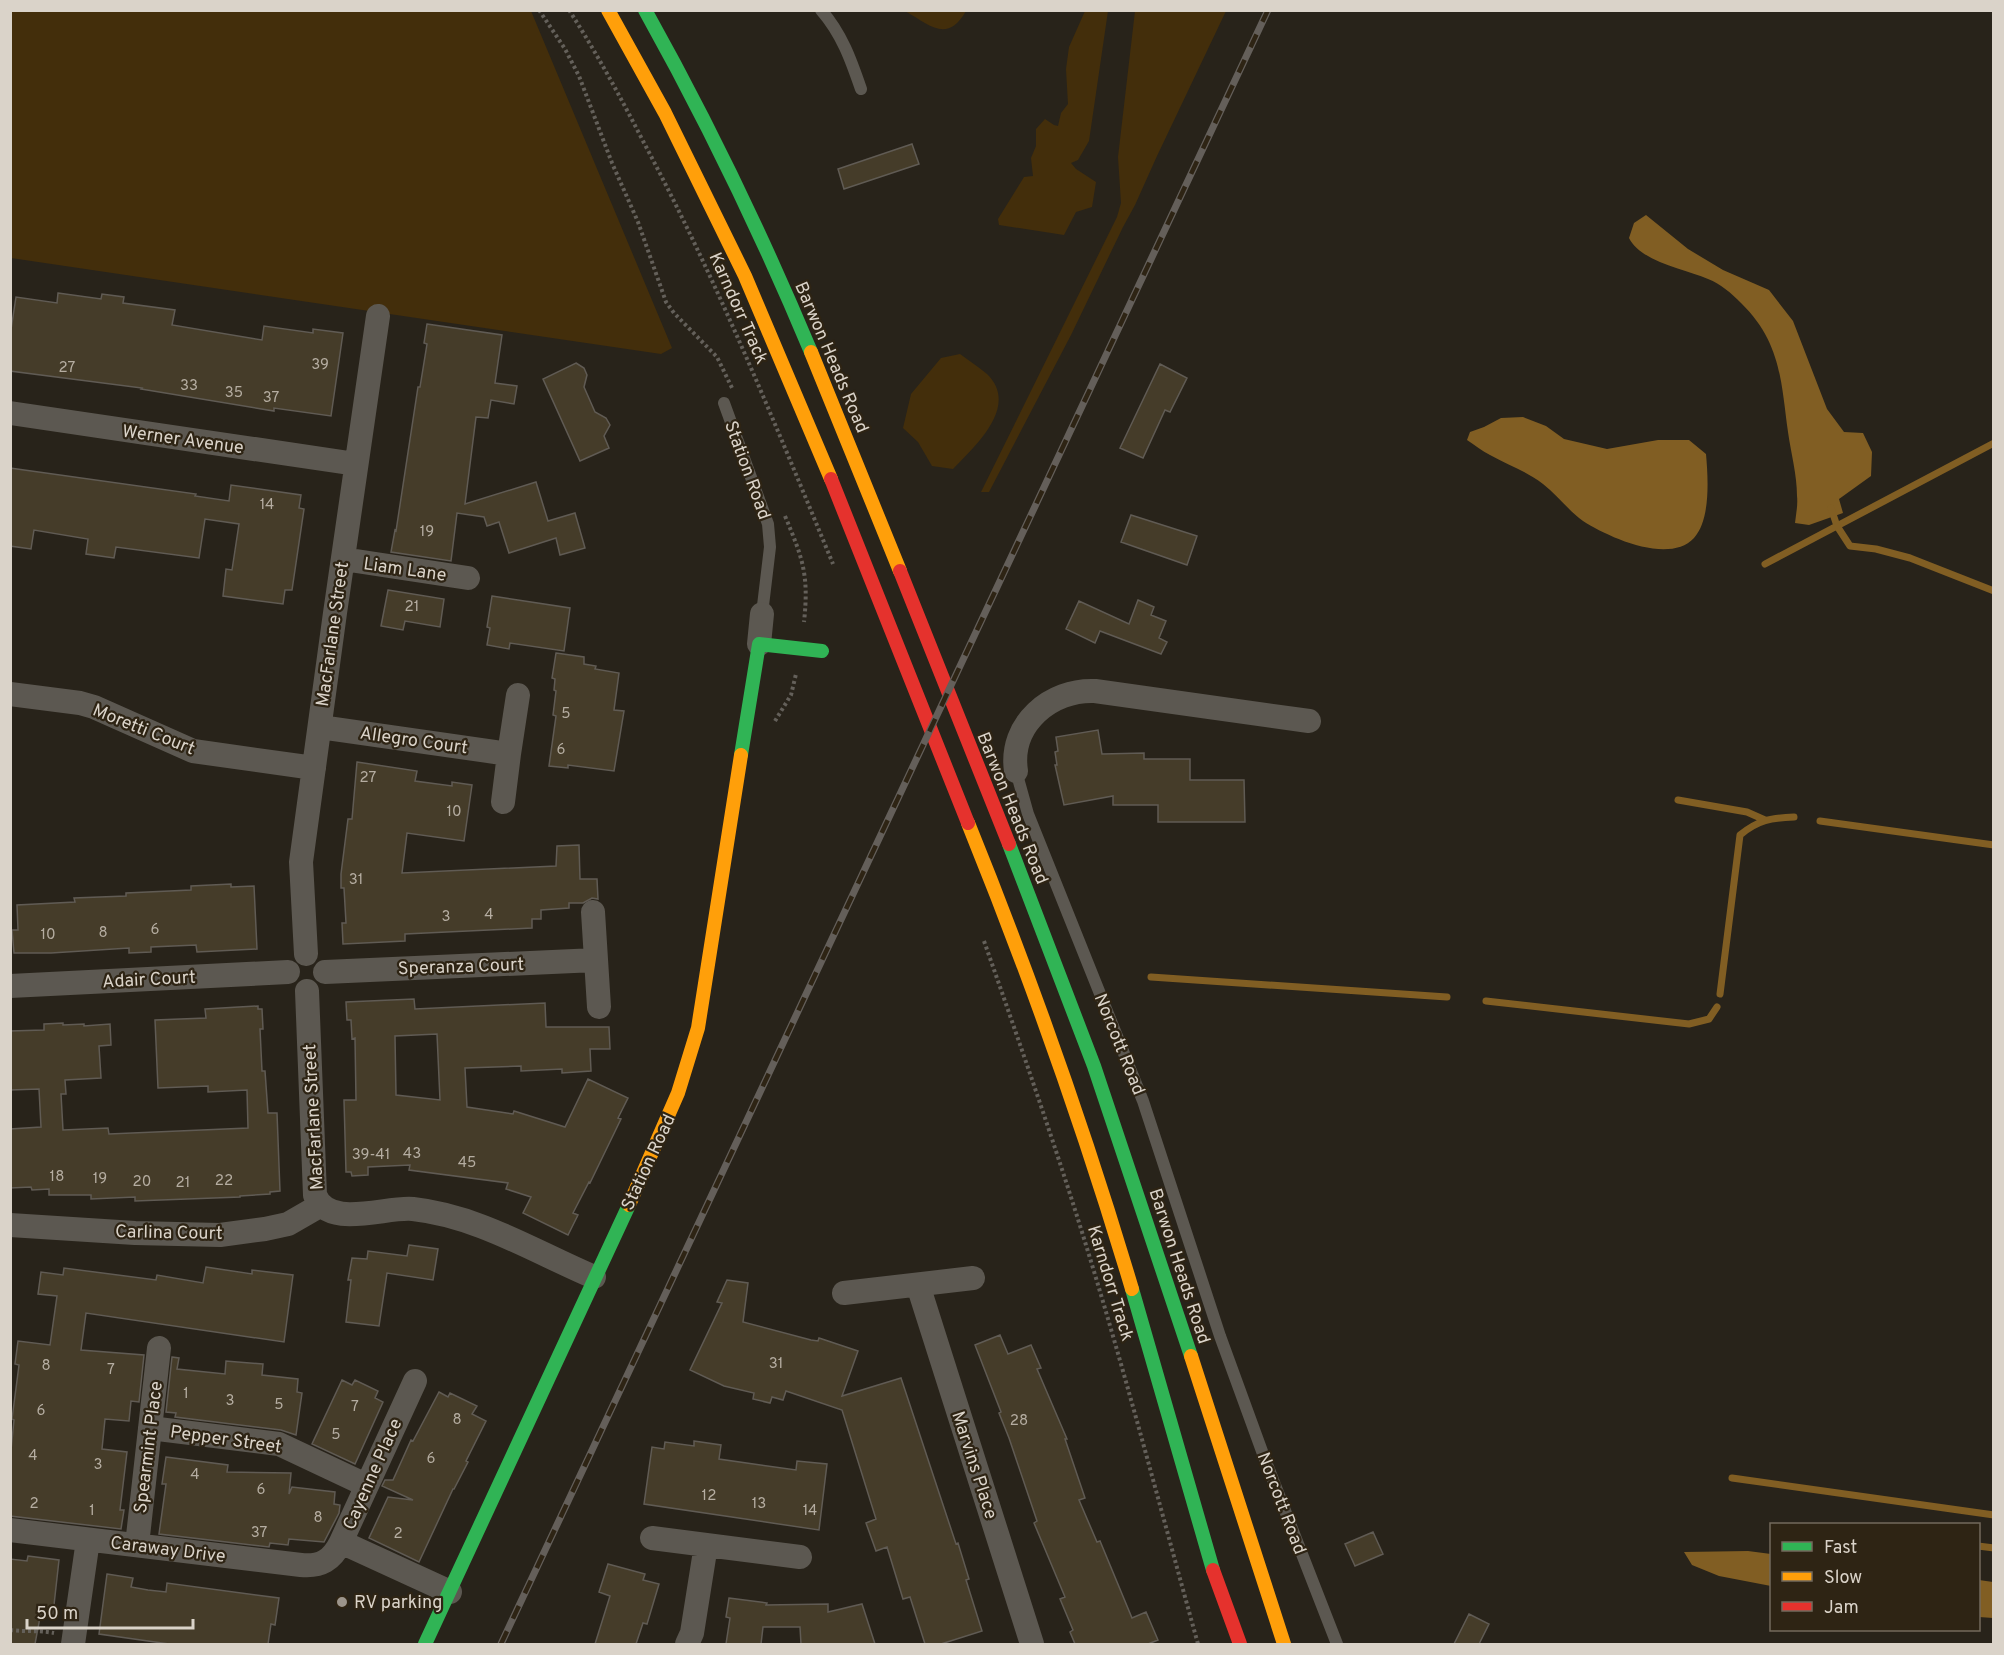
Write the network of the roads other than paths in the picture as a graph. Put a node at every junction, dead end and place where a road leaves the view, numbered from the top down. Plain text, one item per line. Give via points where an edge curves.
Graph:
1 (608, 10) edge
2 (645, 10) edge
3 (821, 10) edge
4 (861, 89) dead end
5 (378, 316) dead end
6 (724, 403) dead end
7 (10, 413) edge
8 (356, 464) junction
9 (343, 559) junction
10 (468, 578) dead end
11 (762, 614) joint
12 (759, 644) junction
13 (822, 651) dead end
14 (10, 694) edge
15 (518, 695) dead end
16 (1309, 721) dead end
17 (320, 727) junction
18 (509, 754) junction
19 (314, 768) junction
20 (1016, 771) joint
21 (503, 802) dead end
22 (593, 912) dead end
23 (306, 954) junction
24 (596, 960) junction
25 (288, 972) junction
26 (325, 972) junction
27 (10, 986) edge
28 (307, 991) junction
29 (599, 1007) dead end
30 (321, 1205) junction
31 (10, 1226) edge
32 (594, 1277) junction
33 (973, 1278) dead end
34 (918, 1285) junction
35 (844, 1293) dead end
36 (159, 1348) dead end
37 (415, 1381) dead end
38 (150, 1428) junction
39 (366, 1485) junction
40 (10, 1530) edge
41 (652, 1538) dead end
42 (88, 1540) junction
43 (341, 1542) junction
44 (137, 1545) junction
45 (706, 1545) junction
46 (800, 1557) dead end
47 (324, 1562) joint
48 (450, 1592) junction
49 (73, 1644) edge
50 (425, 1644) edge
51 (687, 1644) edge
52 (1032, 1644) edge
53 (1240, 1644) edge
54 (1284, 1644) edge
55 (1337, 1644) edge

1 - 53 main road via 665,113 745,276 817,444 1015,939 1113,1225 1206,1549
2 - 54 main road, Barwon Heads Road via 727,163 777,272 1017,864 1136,1188
3 - 4 lane via 843,42
5 - 8 street, MacFarlane Street
6 - 11 lane, Station Road via 770,532
7 - 8 street, Werner Avenue
8 - 9 street, MacFarlane Street
9 - 10 street, Liam Lane
9 - 17 street, MacFarlane Street
11 - 12 street, Station Road
12 - 13 main road
12 - 32 main road, Station Road via 693,1048 674,1107
14 - 19 street, Moretti Court via 94,707 193,751
15 - 18 street
16 - 20 street, Norcott Road via 1095,692 1073,693 1043,705 1028,721 1015,752
17 - 18 street, Allegro Court
17 - 19 street, MacFarlane Street
18 - 21 street
19 - 23 street, MacFarlane Street via 301,862
20 - 55 lane, Norcott Road via 1028,814 1143,1101 1220,1336
22 - 24 street
23 - 25 street via 293,960
23 - 26 street via 321,961
24 - 26 street, Speranza Court
24 - 29 street
25 - 27 street, Adair Court
25 - 28 street via 292,983
26 - 28 street via 320,985
28 - 30 street, MacFarlane Street via 315,1195
30 - 31 street, Carlina Court via 288,1224 220,1235
30 - 32 street, MacFarlane Street via 330,1212 348,1215 398,1208 435,1212 476,1223
32 - 48 main road, Station Road
33 - 34 street
34 - 35 street
34 - 52 street, Marvins Place
36 - 38 street, Spearmint Place
37 - 39 street, Cayenne Place
38 - 39 street, Pepper Street via 279,1444
38 - 44 street, Spearmint Place
39 - 43 street, Cayenne Place
40 - 42 street, Caraway Drive
41 - 45 street
42 - 44 street, Caraway Drive
42 - 49 street
43 - 47 street, Cayenne Place
43 - 48 street
44 - 47 street, Caraway Drive via 301,1565
45 - 46 street
45 - 51 street
48 - 50 main road, Station Road

